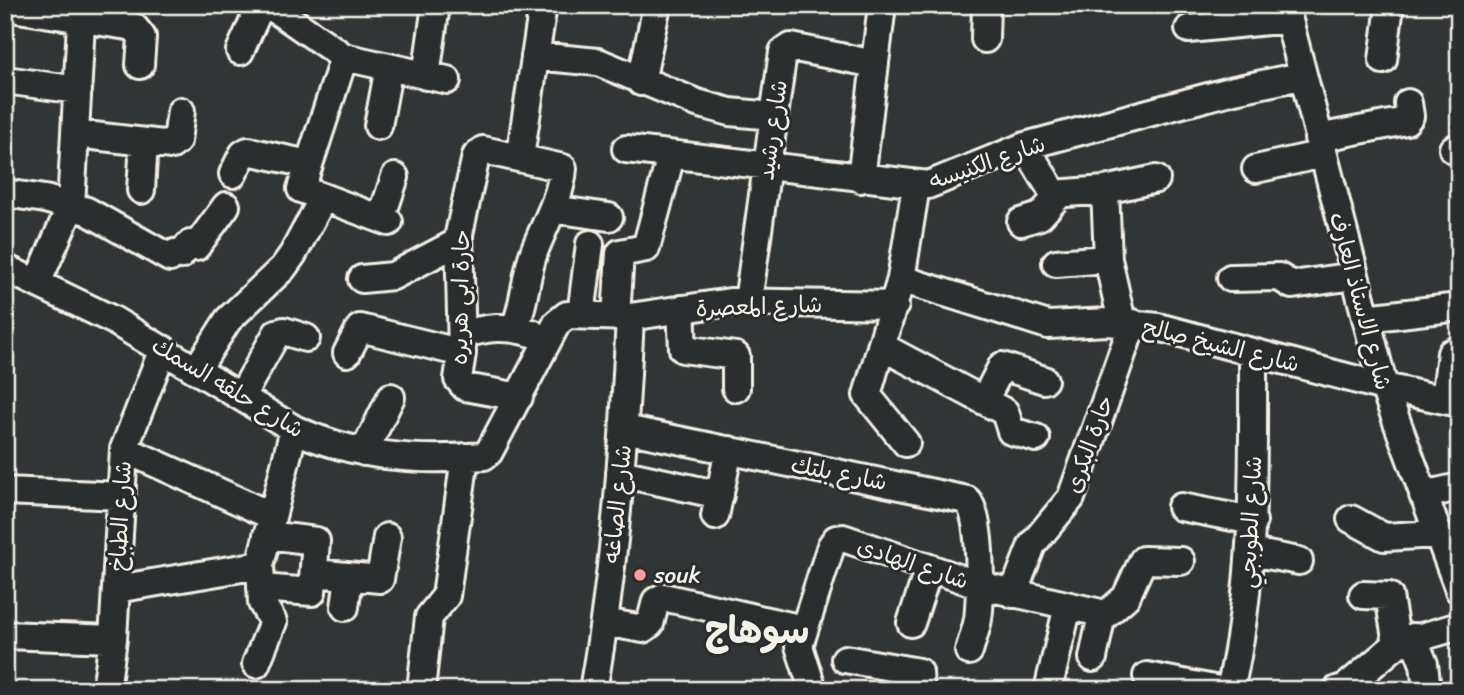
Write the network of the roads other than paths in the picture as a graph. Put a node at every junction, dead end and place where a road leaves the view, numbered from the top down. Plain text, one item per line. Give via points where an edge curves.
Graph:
1 (261, 5) edge
2 (269, 5) edge
3 (436, 5) edge
4 (543, 5) edge
5 (657, 5) edge
6 (882, 5) edge
7 (986, 5) edge
8 (1390, 5) edge
9 (5, 7) edge
10 (82, 12) edge
11 (1286, 12) edge
12 (1189, 29) dead end
13 (985, 39) dead end
14 (240, 51) dead end
15 (535, 56) junction
16 (344, 57) junction
17 (1383, 60) dead end
18 (875, 64) junction
19 (140, 65) dead end
20 (389, 68) junction
21 (1301, 76) junction
22 (5, 80) edge
23 (641, 82) junction
24 (78, 90) junction
25 (1408, 103) dead end
26 (181, 111) dead end
27 (774, 116) junction
28 (378, 126) dead end
29 (76, 134) junction
30 (144, 142) junction
31 (1025, 146) junction
32 (1320, 146) junction
33 (626, 149) dead end
34 (671, 156) junction
35 (520, 157) junction
36 (308, 164) junction
37 (767, 168) junction
38 (1256, 169) dead end
39 (233, 174) dead end
40 (395, 177) dead end
41 (861, 179) junction
42 (1156, 179) dead end
43 (916, 186) junction
44 (141, 190) dead end
45 (1105, 190) junction
46 (5, 193) edge
47 (1059, 195) junction
48 (323, 198) junction
49 (71, 206) junction
50 (226, 206) dead end
51 (553, 209) junction
52 (609, 217) dead end
53 (1021, 222) dead end
54 (458, 242) junction
55 (590, 244) dead end
56 (1108, 259) junction
57 (1056, 263) dead end
58 (5, 268) edge
59 (1354, 276) junction
60 (1231, 278) dead end
61 (362, 279) dead end
62 (901, 279) junction
63 (37, 283) junction
64 (748, 302) junction
65 (895, 305) junction
66 (1459, 307) edge
67 (681, 309) junction
68 (581, 315) junction
69 (623, 317) junction
70 (1366, 318) junction
71 (1127, 323) junction
72 (515, 328) junction
73 (306, 338) dead end
74 (548, 342) junction
75 (462, 344) junction
76 (883, 347) junction
77 (163, 349) junction
78 (1459, 352) edge
79 (347, 353) dead end
80 (1254, 353) junction
81 (197, 369) junction
82 (1044, 380) dead end
83 (1384, 387) junction
84 (736, 388) dead end
85 (242, 395) junction
86 (391, 397) dead end
87 (519, 397) junction
88 (984, 401) junction
89 (1452, 401) edge
90 (294, 429) junction
91 (625, 429) junction
92 (1035, 438) dead end
93 (906, 443) dead end
94 (124, 449) junction
95 (729, 450) junction
96 (364, 452) junction
97 (465, 457) junction
98 (620, 473) junction
99 (1459, 487) edge
100 (5, 491) edge
101 (122, 495) junction
102 (1423, 495) junction
103 (1181, 507) dead end
104 (1351, 519) dead end
105 (1253, 521) junction
106 (269, 525) junction
107 (1446, 536) edge
108 (387, 537) dead end
109 (1251, 552) junction
110 (1181, 561) dead end
111 (1299, 561) dead end
112 (929, 568) junction
113 (314, 573) junction
114 (261, 577) junction
115 (349, 577) junction
116 (1457, 582) edge
117 (979, 585) junction
118 (116, 589) junction
119 (1013, 594) junction
120 (1363, 595) dead end
121 (1068, 606) junction
122 (345, 607) dead end
123 (1105, 614) junction
124 (604, 622) junction
125 (911, 622) dead end
126 (1459, 626) edge
127 (803, 629) junction
128 (5, 635) edge
129 (113, 639) junction
130 (1405, 641) junction
131 (969, 652) dead end
132 (1093, 658) dead end
133 (845, 659) dead end
134 (256, 664) dead end
135 (1147, 676) dead end
136 (106, 690) edge
137 (421, 690) edge
138 (593, 690) edge
139 (813, 690) edge
140 (920, 690) edge
141 (1048, 690) edge
142 (1219, 690) edge
143 (1230, 690) edge
144 (1337, 690) edge
145 (1427, 690) edge

1 - 14 street
2 - 16 street
3 - 20 street via 437,78
4 - 15 street
5 - 23 street
6 - 18 street
7 - 13 street
8 - 17 street
9 - 10 street
10 - 19 street via 138,29 142,37
10 - 24 street
11 - 12 street
11 - 21 street, شارع الاستاذ العارف
15 - 23 street via 598,62
15 - 35 street
16 - 20 street
16 - 36 street
18 - 27 street, شارع رشيد via 786,48
18 - 41 street
20 - 28 street
21 - 31 street, شارع الكنيسه
21 - 32 street, شارع الاستاذ العارف
22 - 24 street
23 - 27 street via 717,109
24 - 29 street
25 - 32 street via 1411,113 1406,121
26 - 30 street via 174,144
27 - 37 street, شارع رشيد
29 - 30 street
29 - 49 street
30 - 44 street
31 - 43 street, شارع الكنيسه
31 - 47 street via 1049,190
32 - 38 street
32 - 59 street, شارع الاستاذ العارف
33 - 34 street, شارع الكنيسه
34 - 37 street, شارع الكنيسه
34 - 69 street, شارع الصاغه via 646,247 620,253
35 - 51 street via 563,168
35 - 54 street, حارة ابى هريره via 478,152
36 - 39 street via 248,152
36 - 48 street via 301,189
37 - 41 street, شارع الكنيسه
37 - 64 street, شارع رشيد
40 - 48 street via 385,221
41 - 43 street, شارع الكنيسه
42 - 45 street
43 - 62 street
45 - 47 street
45 - 56 street
46 - 49 street
47 - 53 street via 1040,216
48 - 81 street via 283,268 228,320
49 - 50 street via 170,258 175,253 181,255 190,244 198,246
49 - 63 street
51 - 52 street
51 - 72 street via 534,253
54 - 61 street via 393,276
54 - 75 street, حارة ابى هريره
55 - 68 street
56 - 57 street
56 - 71 street
58 - 63 street, شارع حلقه السمك
59 - 60 street via 1292,285 1279,277
59 - 70 street, شارع الاستاذ العارف
62 - 65 street
62 - 71 street, شارع الشيخ صالح via 1048,325
63 - 77 street, شارع حلقه السمك
64 - 65 street, شارع المعصرة
64 - 67 street, شارع المعصرة
65 - 76 street
66 - 70 street
67 - 69 street, شارع المعصرة
67 - 84 street via 683,349 735,355
68 - 69 street, شارع المعصرة
68 - 74 street via 561,318
69 - 91 street, شارع الصاغه
70 - 83 street, شارع الاستاذ العارف
71 - 80 street, شارع الشيخ صالح
71 - 119 street, حارة البكرى via 1071,498 1032,545
72 - 74 street
72 - 75 street via 488,327
73 - 85 street via 277,333
74 - 87 street
75 - 79 street via 360,328
75 - 87 street, حارة ابى هريره via 458,379 462,385
76 - 88 street
76 - 93 street via 867,395
77 - 81 street, شارع حلقه السمك
77 - 94 street, شارع الطباخ
78 - 89 street via 1451,353
80 - 83 street, شارع الشيخ صالح
80 - 105 street, شارع الطوبجي
81 - 85 street, شارع حلقه السمك
82 - 88 street via 1002,366
83 - 89 street, شارع الشيخ صالح
83 - 102 street, شارع الاستاذ العارف
85 - 90 street, شارع حلقه السمك
86 - 96 street
87 - 97 street via 489,452
88 - 92 street via 1007,414 1011,431
90 - 96 street, شارع حلقه السمك
90 - 106 street
91 - 95 street, شارع بلتك
91 - 98 street, شارع الصاغه
94 - 101 street, شارع الطباخ
94 - 106 street
95 - 98 street via 718,505
95 - 117 street, شارع بلتك via 967,500 976,524
96 - 97 street, شارع حلقه السمك via 423,459
97 - 137 street via 446,596 429,617
98 - 124 street, شارع الصاغه
99 - 102 street
100 - 101 street
101 - 118 street, شارع الطباخ
102 - 107 street, شارع الاستاذ العارف
103 - 105 street
104 - 107 street via 1384,537
105 - 109 street, شارع الطوبجي
106 - 113 street via 316,541
106 - 114 street
107 - 116 street, شارع الاستاذ العارف
108 - 115 street via 380,579
109 - 111 street
109 - 143 street, شارع الطوبجي
110 - 123 street via 1143,560 1126,597
112 - 117 street, شارع الهادى
112 - 125 street
112 - 127 street, شارع الهادى via 836,539
113 - 114 street via 310,594
113 - 115 street
114 - 118 street
114 - 134 street via 263,606 273,622
115 - 122 street
117 - 119 street, شارع الهادى
117 - 131 street via 978,620
118 - 129 street, شارع الطباخ
119 - 121 street, شارع الهادى
120 - 130 street via 1389,596
121 - 123 street, شارع الهادى
121 - 141 street
123 - 132 street via 1098,626
124 - 127 street via 643,629 650,624 656,601 663,597
124 - 138 street, شارع الصاغه
126 - 130 street
127 - 139 street, شارع الهادى via 800,656
128 - 129 street
129 - 136 street, شارع الطباخ
130 - 144 street
130 - 145 street via 1424,664
133 - 140 street via 919,672
135 - 142 street

